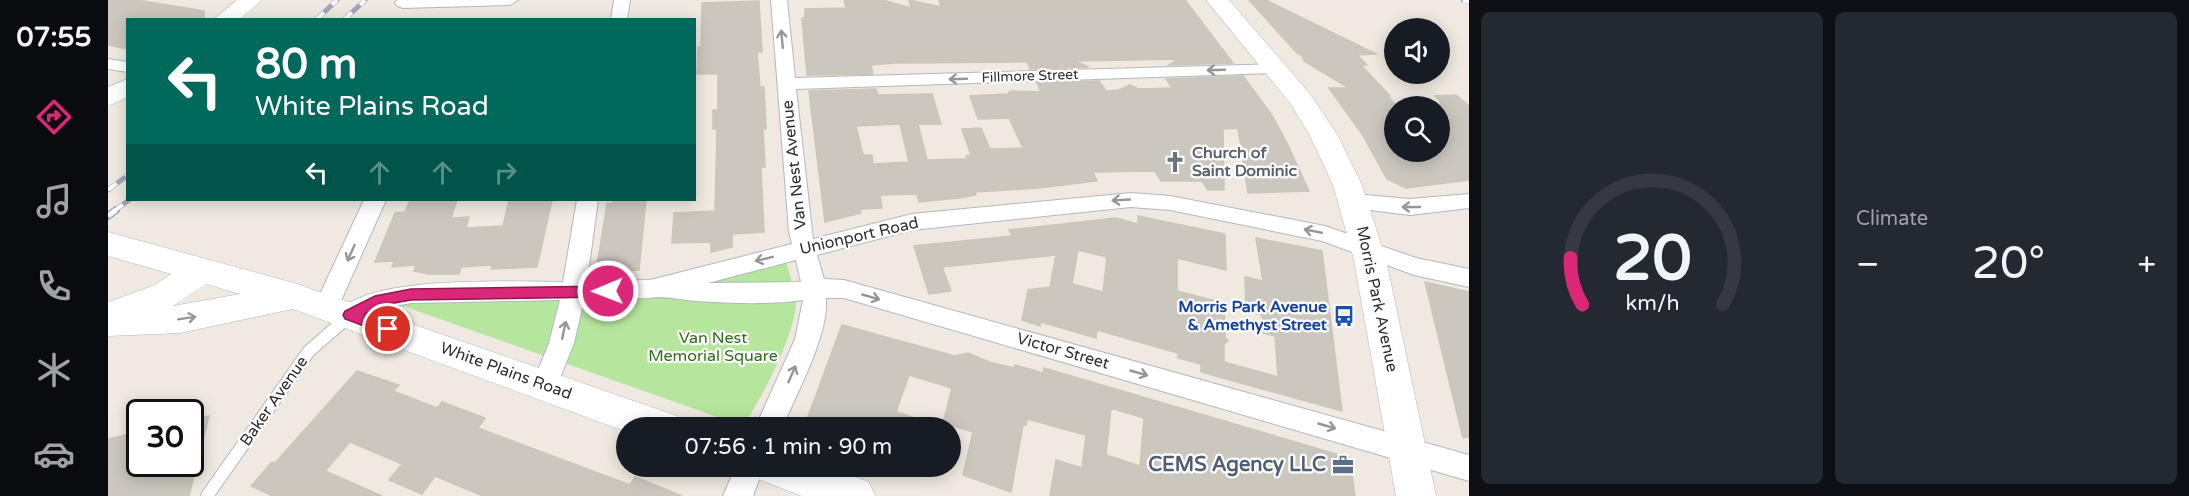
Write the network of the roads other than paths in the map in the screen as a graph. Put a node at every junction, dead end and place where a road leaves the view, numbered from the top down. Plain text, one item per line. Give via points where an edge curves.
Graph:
1 (251, 0) edge
2 (510, 0) edge
3 (622, 0) edge
4 (779, 0) edge
5 (1217, 0) edge
6 (465, 1) edge
7 (403, 3) dead end
8 (227, 18) edge
9 (458, 18) edge
10 (618, 18) edge
11 (108, 64) edge
12 (126, 67) edge
13 (1274, 68) junction
14 (786, 84) junction
15 (126, 87) edge
16 (108, 98) edge
17 (375, 201) edge
18 (587, 201) edge
19 (1354, 201) junction
20 (1469, 201) edge
21 (115, 245) edge
22 (804, 249) junction
23 (1369, 249) junction
24 (203, 269) junction
25 (1469, 278) edge
26 (650, 288) junction
27 (814, 288) junction
28 (571, 292) junction
29 (294, 296) junction
30 (338, 311) junction
31 (108, 316) edge
32 (108, 322) edge
33 (545, 385) junction
34 (633, 417) edge
35 (773, 417) edge
36 (1407, 449) junction
37 (1469, 468) edge
38 (746, 477) edge
39 (802, 477) edge
40 (207, 496) edge
41 (738, 496) edge
42 (855, 496) edge
43 (1416, 496) edge

1 - 8 main road
2 - 6 street
3 - 10 street
14 -> 4 street, Van Nest Avenue
5 - 13 main road, Morris Park Avenue
6 - 7 street
6 - 9 street
11 - 12 street
13 -> 14 street, Fillmore Street
13 - 19 main road, Morris Park Avenue via 1324,135
14 - 22 street, Van Nest Avenue
15 - 16 main road
17 -> 30 street, Baker Avenue
18 - 28 street
20 -> 19 street via 1410,207
19 - 23 main road, Morris Park Avenue
21 - 24 main road, White Plains Road
23 -> 22 street, Unionport Road via 1325,234 1170,203 1131,200 927,220
22 -> 26 street, Unionport Road
22 - 27 street, Van Nest Avenue
23 - 25 street, Unionport Road via 1414,266
23 - 36 main road, Morris Park Avenue
24 - 29 main road, White Plains Road
24 - 31 main road via 167,294
26 - 27 street, Victor Street via 790,293
26 - 28 street, Unionport Road
35 -> 27 street, Van Nest Avenue via 812,327
27 -> 36 street, Victor Street via 852,291
28 - 30 street, Unionport Road via 411,294
33 -> 28 street via 559,352
29 - 30 main road, White Plains Road
32 -> 29 main road via 180,319
30 - 33 main road, White Plains Road
30 - 40 lane, Baker Avenue
33 - 34 main road, White Plains Road
36 - 37 street, Victor Street
36 - 43 main road, Morris Park Avenue
38 - 41 street
39 - 42 main road

